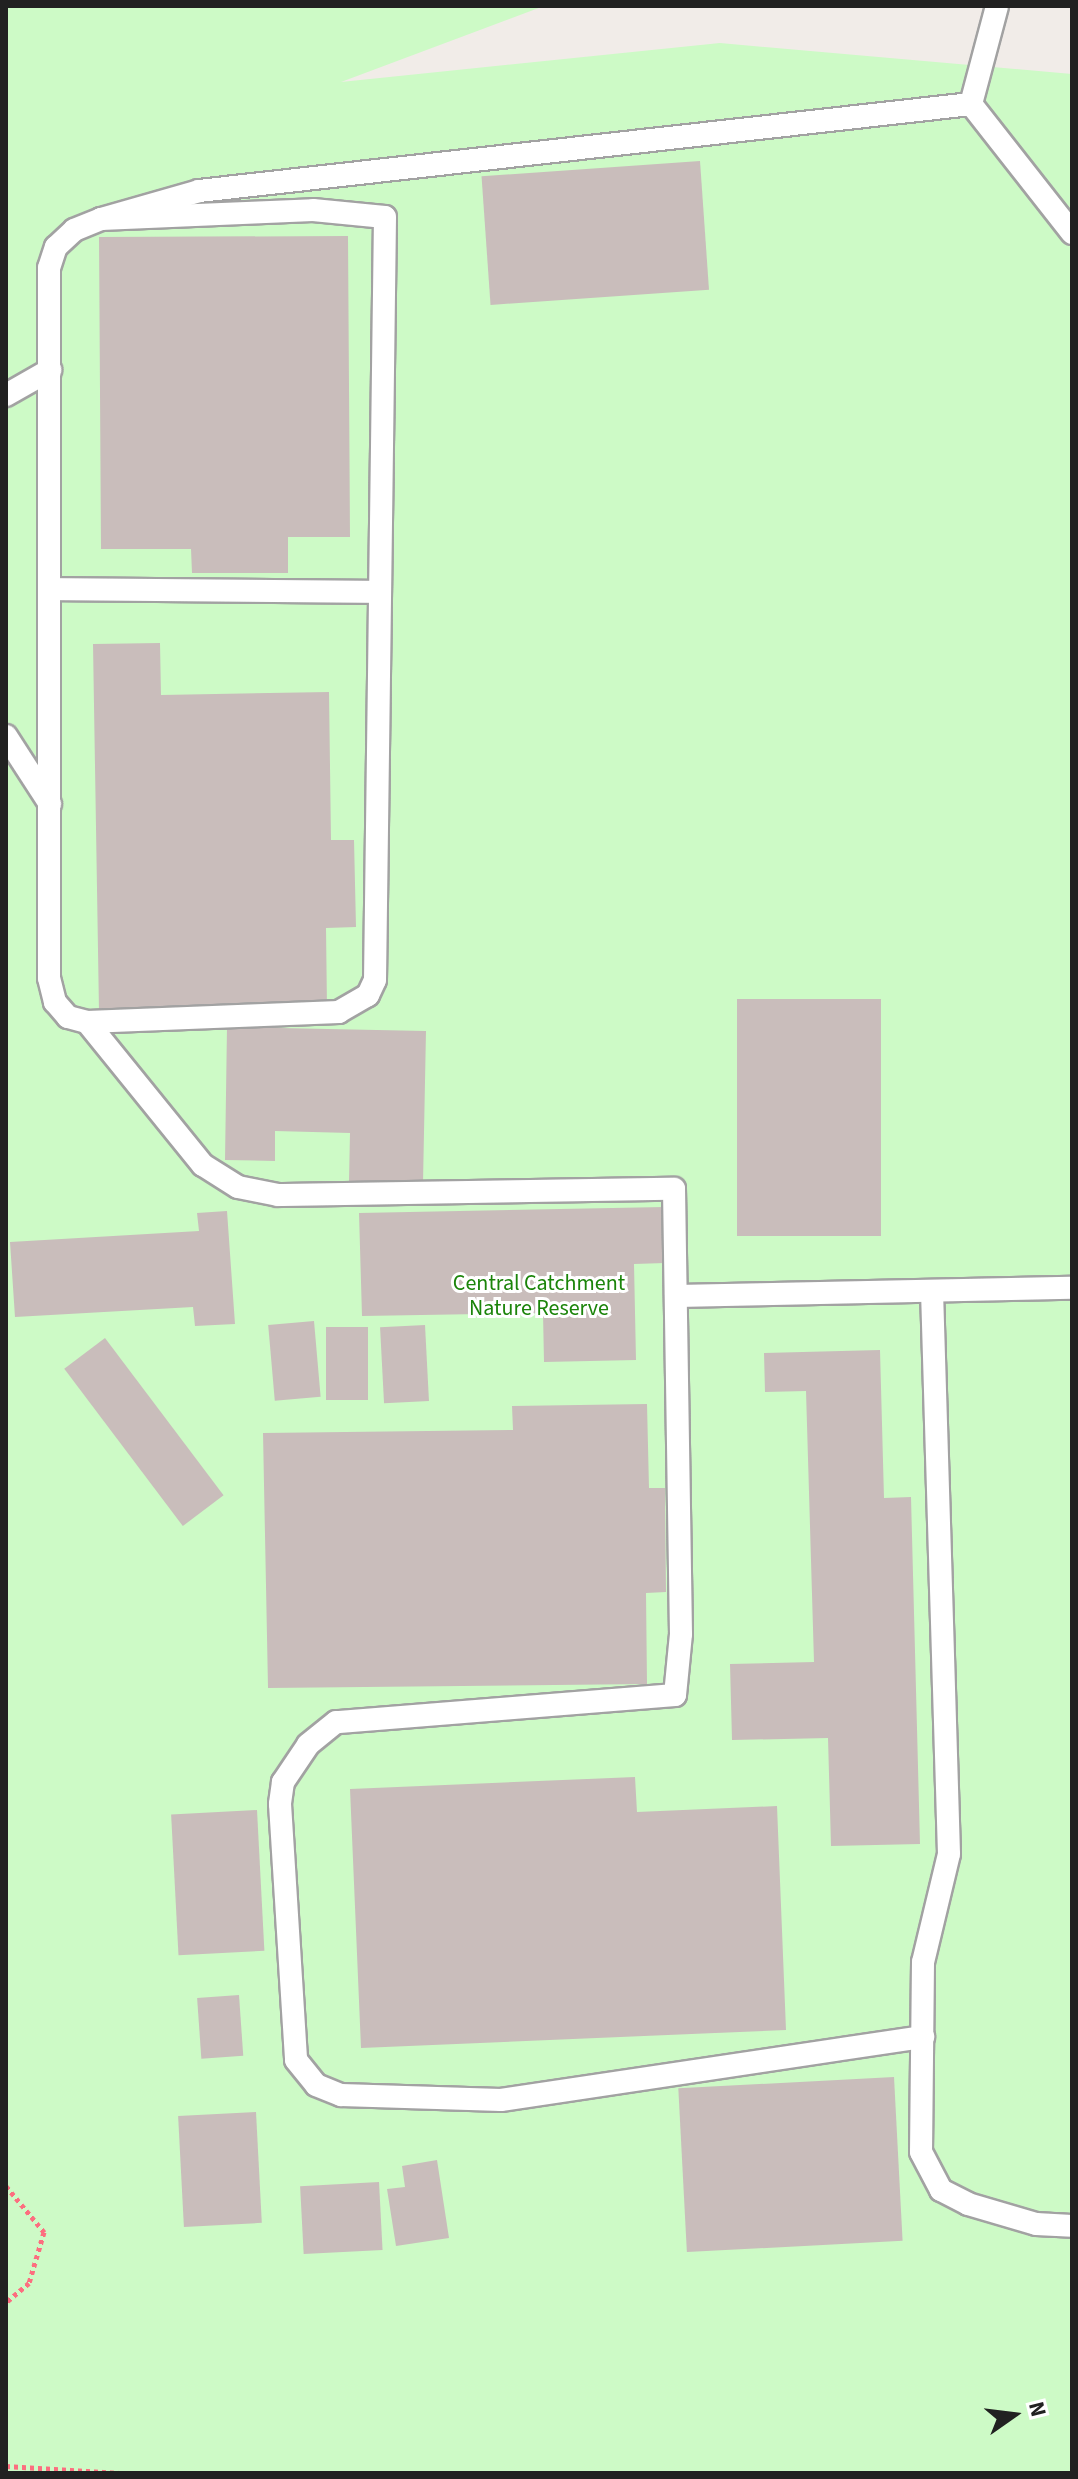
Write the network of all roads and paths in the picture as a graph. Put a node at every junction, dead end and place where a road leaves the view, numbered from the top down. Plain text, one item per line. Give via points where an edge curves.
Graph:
1 (997, 6) edge
2 (971, 104) junction
3 (101, 219) junction
4 (1072, 233) edge
5 (50, 370) junction
6 (6, 395) edge
7 (50, 589) junction
8 (380, 592) junction
9 (6, 736) edge
10 (50, 804) junction
11 (87, 1022) junction
12 (1072, 1288) edge
13 (932, 1291) junction
14 (676, 1296) junction
15 (923, 2037) junction
16 (6, 2186) edge
17 (1072, 2226) edge
18 (6, 2302) edge
19 (6, 2466) edge
20 (120, 2473) edge

1 - 2 lane
2 - 3 lane via 199,191
2 - 4 lane
3 - 5 lane via 74,230 56,247 49,268
3 - 8 lane via 313,210 385,217
5 - 6 lane
5 - 7 lane
7 - 8 lane
7 - 10 lane
8 - 11 lane via 375,980 368,995 339,1012
9 - 10 lane
10 - 11 lane via 49,978 55,1002 68,1017
11 - 14 lane via 203,1165 257,1192 674,1189
12 - 13 lane
13 - 14 lane
13 - 15 lane via 949,1854 923,1962
14 - 15 lane via 681,1645 675,1695 336,1722 308,1745 283,1782 280,1804 296,2060 316,2085 341,2095 501,2100
15 - 17 lane via 921,2152 941,2190 1036,2224
16 - 18 path via 44,2232 29,2283
19 - 20 path

